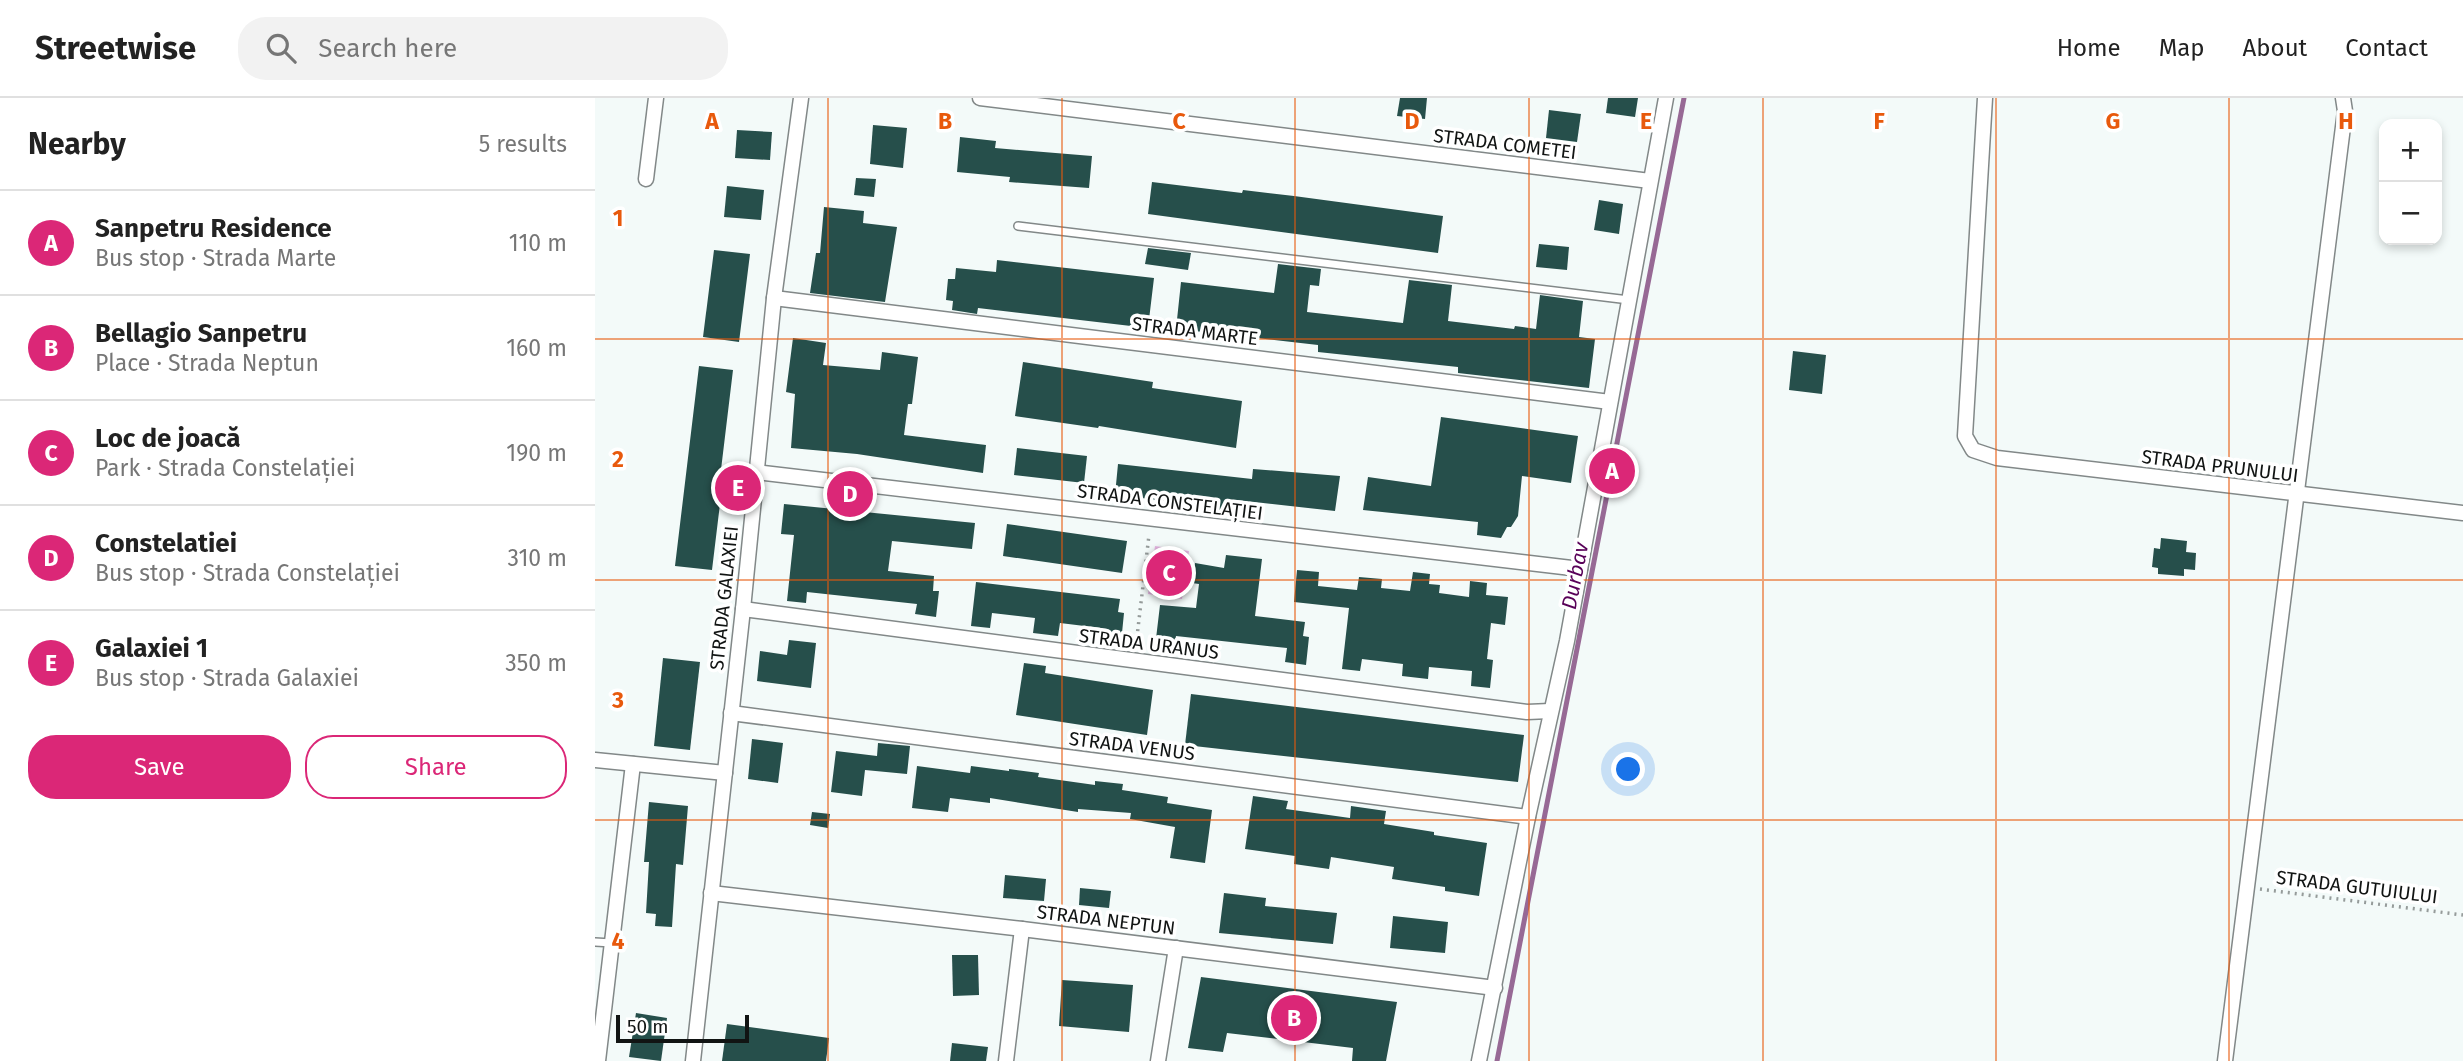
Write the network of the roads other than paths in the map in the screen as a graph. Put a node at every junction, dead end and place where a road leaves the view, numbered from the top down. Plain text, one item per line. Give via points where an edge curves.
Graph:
1 (656, 98) edge
2 (801, 98) edge
3 (980, 98) edge
4 (1665, 98) edge
5 (1985, 98) edge
6 (2343, 98) edge
7 (646, 178) dead end
8 (1650, 181) junction
9 (1018, 226) dead end
10 (774, 298) junction
11 (1629, 300) junction
12 (1610, 402) junction
13 (756, 472) junction
14 (2297, 495) junction
15 (2463, 513) edge
16 (1580, 569) junction
17 (743, 609) junction
18 (1550, 711) junction
19 (731, 713) junction
20 (595, 760) edge
21 (633, 764) junction
22 (725, 773) junction
23 (1528, 817) junction
24 (711, 893) junction
25 (1022, 929) junction
26 (595, 942) edge
27 (612, 943) junction
28 (1176, 948) junction
29 (1495, 988) junction
30 (601, 994) edge
31 (600, 1010) edge
32 (598, 1037) edge
33 (598, 1061) edge
34 (692, 1061) edge
35 (1006, 1061) edge
36 (1159, 1061) edge
37 (1479, 1061) edge
38 (2225, 1061) edge

1 - 7 street
2 - 10 street, STRADA GALAXIEI
3 - 8 street, STRADA COMETEI
4 - 8 street
5 - 14 street, STRADA PRUNULUI via 1965,436 1973,450 1997,458
6 - 14 street
8 - 11 street
9 - 11 lane
10 - 12 street, STRADA MARTE
10 - 13 street, STRADA GALAXIEI
11 - 12 street
12 - 16 street
13 - 16 street, STRADA CONSTELAȚIEI
13 - 17 street, STRADA GALAXIEI
14 - 15 street, STRADA PRUNULUI
14 - 38 street
16 - 18 street
17 - 18 street, STRADA URANUS via 1527,712
17 - 19 street, STRADA GALAXIEI
18 - 23 street
19 - 22 street, STRADA GALAXIEI
19 - 23 street, STRADA VENUS
20 - 21 street
21 - 22 street
21 - 27 street
22 - 24 street, STRADA GALAXIEI
23 - 29 street
24 - 25 street, STRADA NEPTUN
24 - 34 street, STRADA GALAXIEI
25 - 28 street, STRADA NEPTUN
25 - 35 street
26 - 27 lane
27 - 30 street
28 - 29 street, STRADA NEPTUN
28 - 36 street
29 - 37 street
30 - 31 street
31 - 32 street
32 - 33 street

